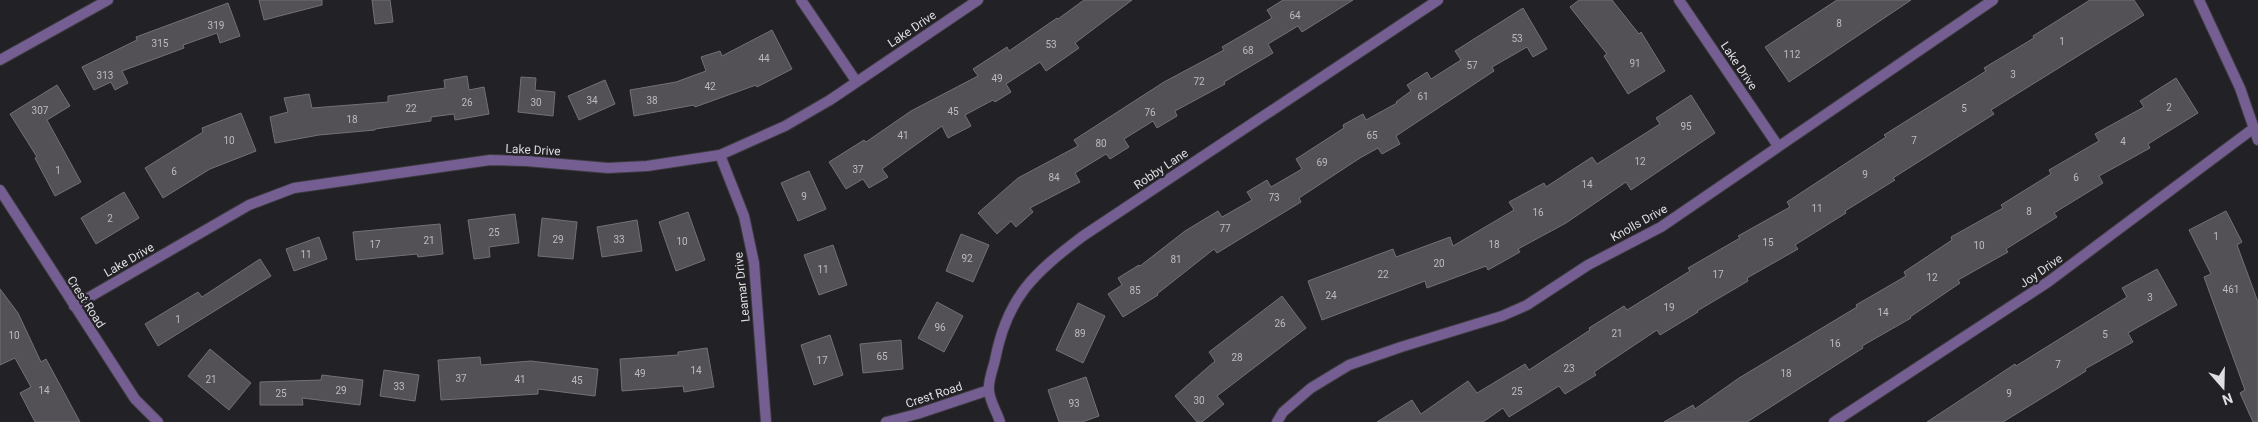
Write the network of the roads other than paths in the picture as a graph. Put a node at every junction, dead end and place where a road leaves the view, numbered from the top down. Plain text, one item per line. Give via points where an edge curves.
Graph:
1 (108, 0) edge
2 (802, 0) edge
3 (978, 0) edge
4 (1438, 0) edge
5 (1679, 0) edge
6 (1993, 0) edge
7 (2199, 0) edge
8 (0, 60) edge
9 (856, 81) junction
10 (2254, 128) junction
11 (2258, 140) edge
12 (1778, 146) junction
13 (720, 155) junction
14 (0, 190) edge
15 (74, 306) junction
16 (989, 390) junction
17 (158, 422) edge
18 (766, 422) edge
19 (886, 422) edge
20 (1000, 422) edge
21 (1277, 422) edge
22 (1834, 422) edge

1 - 8 street
2 - 9 street
3 - 9 street, Lake Drive
4 - 16 street, Robby Lane via 1083,236 1046,264 1027,285 1007,317 998,343
5 - 12 street, Lake Drive
6 - 12 street, Knolls Drive
7 - 10 street via 2240,88
9 - 13 street, Lake Drive via 785,126
10 - 11 street
10 - 22 street, Joy Drive via 2048,282
12 - 21 street, Knolls Drive via 1661,227 1588,265 1527,305 1350,365 1311,388 1283,412
13 - 15 street, Lake Drive via 647,166 608,168 490,160 294,188 249,205
13 - 18 street, Leamar Drive via 744,216 754,263
14 - 15 street, Crest Road
15 - 17 street, Crest Road via 135,399
16 - 19 street, Crest Road
16 - 20 street, Robby Lane

